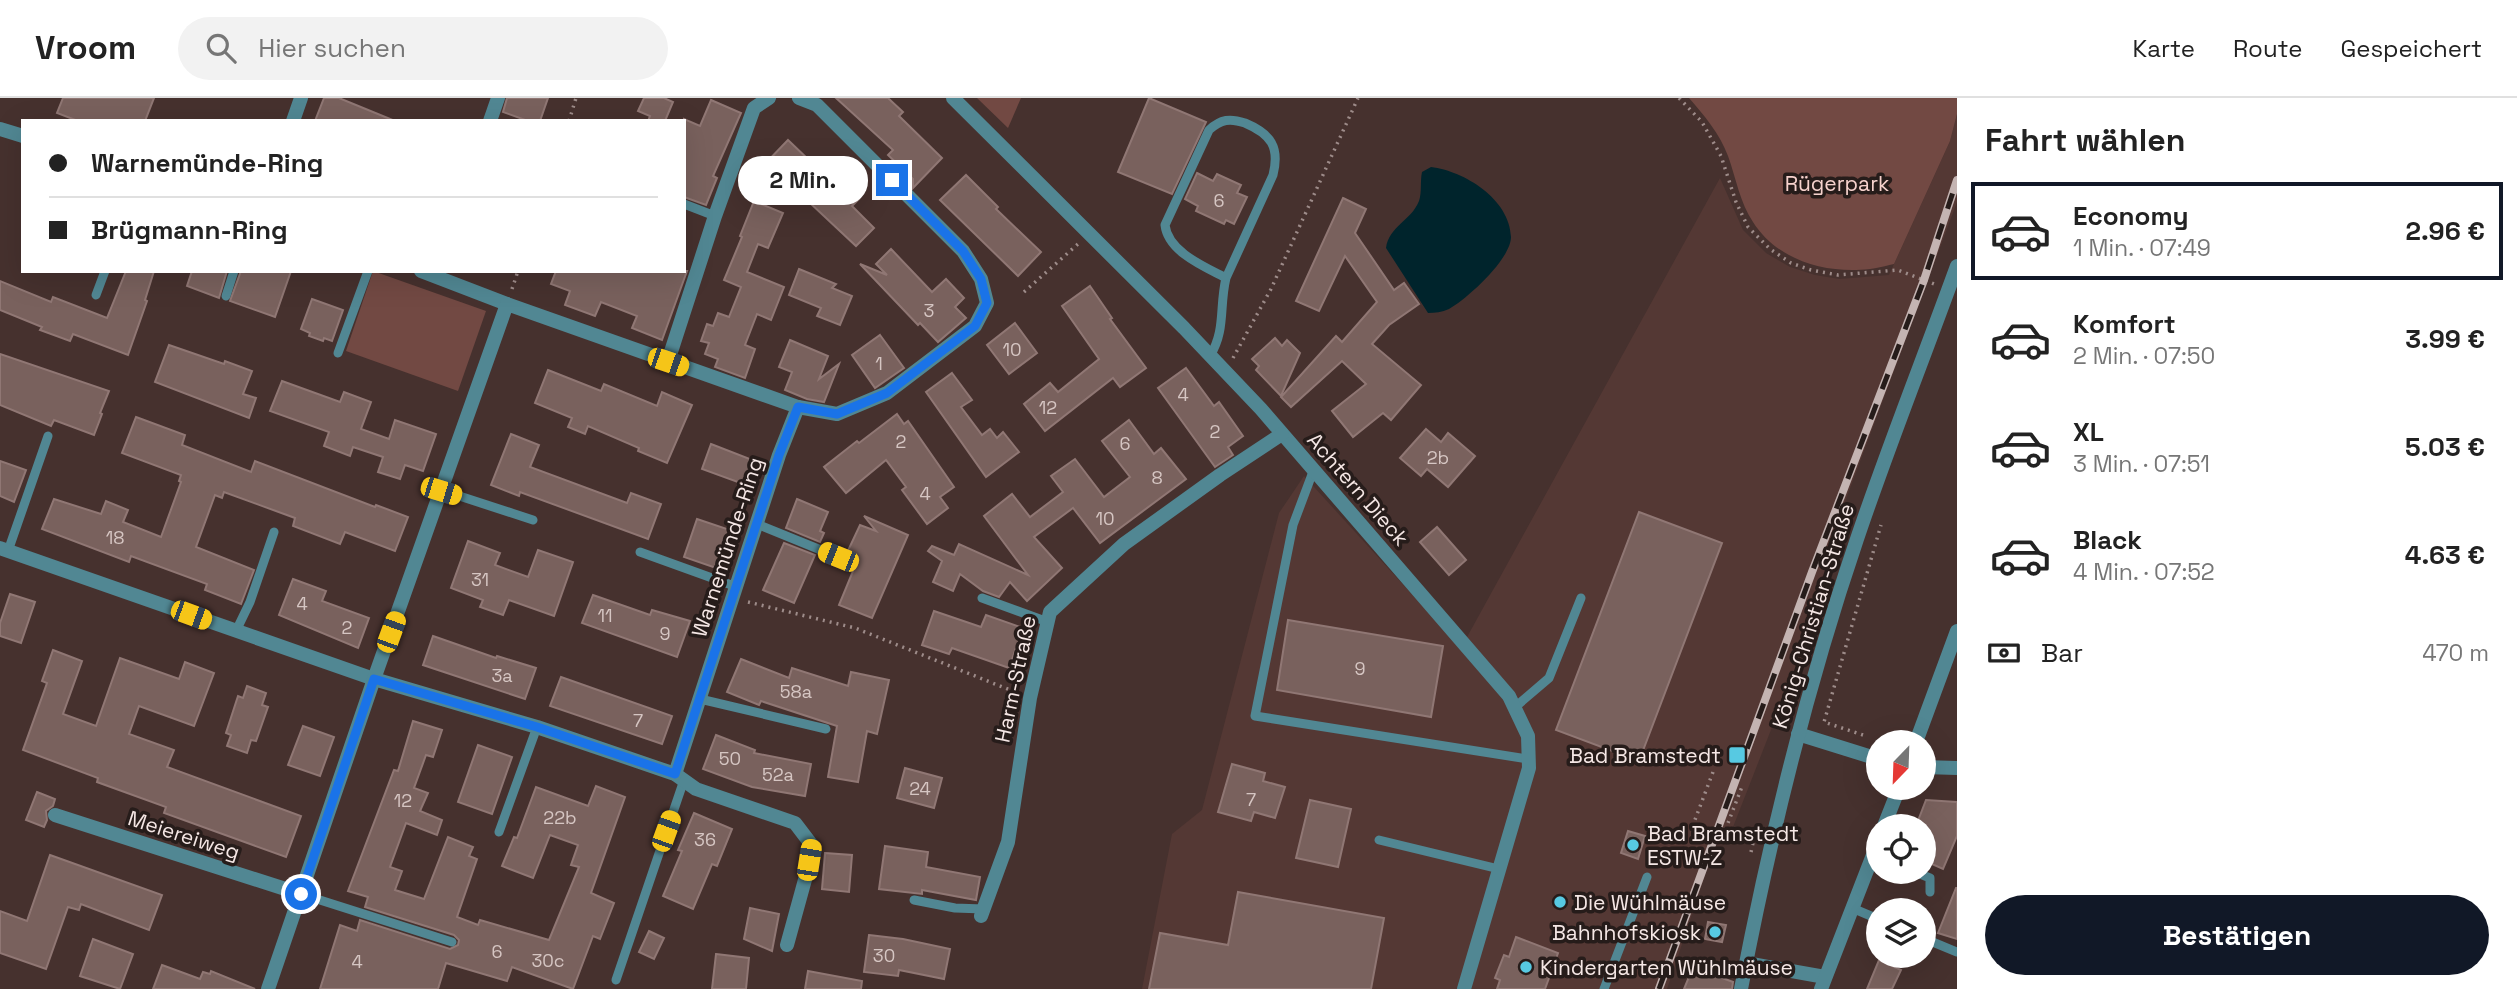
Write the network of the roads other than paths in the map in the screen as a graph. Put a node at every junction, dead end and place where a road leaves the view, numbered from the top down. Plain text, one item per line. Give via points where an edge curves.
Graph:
1 (301, 98) edge
2 (498, 98) edge
3 (769, 98) edge
4 (799, 98) edge
5 (953, 98) edge
6 (294, 119) edge
7 (491, 119) edge
8 (0, 129) edge
9 (21, 135) edge
10 (686, 205) edge
11 (715, 216) junction
12 (1957, 265) edge
13 (104, 273) edge
14 (233, 273) edge
15 (367, 273) edge
16 (431, 273) edge
17 (1226, 278) junction
18 (1953, 287) edge
19 (96, 296) dead end
20 (226, 296) dead end
21 (507, 304) junction
22 (338, 353) dead end
23 (1210, 356) junction
24 (668, 362) junction
25 (798, 407) junction
26 (1282, 434) junction
27 (48, 436) dead end
28 (1314, 469) junction
29 (441, 491) junction
30 (533, 520) dead end
31 (757, 524) junction
32 (274, 533) dead end
33 (3, 551) edge
34 (640, 552) dead end
35 (838, 557) dead end
36 (736, 593) junction
37 (982, 598) dead end
38 (1581, 598) dead end
39 (1048, 622) junction
40 (236, 631) junction
41 (1957, 631) edge
42 (374, 679) junction
43 (700, 699) junction
44 (1514, 708) junction
45 (537, 727) junction
46 (826, 729) dead end
47 (1920, 730) edge
48 (1798, 734) junction
49 (1866, 755) edge
50 (1528, 759) junction
51 (1936, 767) edge
52 (1957, 768) edge
53 (680, 777) junction
54 (55, 815) dead end
55 (499, 832) dead end
56 (1379, 841) dead end
57 (1499, 869) junction
58 (1866, 875) edge
59 (1647, 877) dead end
60 (1930, 884) edge
61 (1930, 892) dead end
62 (301, 894) junction
63 (914, 900) dead end
64 (1852, 908) junction
65 (982, 913) joint
66 (1866, 914) edge
67 (452, 942) dead end
68 (1936, 943) edge
69 (787, 946) dead end
70 (1957, 952) edge
71 (1746, 963) junction
72 (616, 980) dead end
73 (1823, 983) edge
74 (268, 989) edge
75 (1464, 989) edge
76 (1604, 989) edge
77 (1741, 989) edge

1 - 6 street
2 - 7 street
3 - 11 street via 754,108
4 - 25 street via 817,105 963,251 981,279 987,303 975,326 887,393 837,414
5 - 23 street, Achtern Dieck
8 - 9 street
10 - 11 lane
11 - 24 street
12 - 18 street, König-Christian-Straße
13 - 19 lane
14 - 20 lane
15 - 22 lane
16 - 21 street
17 - 17 lane via 1276,161 1270,139 1263,132 1226,119 1209,130 1165,225 1178,249
17 - 23 lane via 1219,342
18 - 48 street, König-Christian-Straße via 1857,540
21 - 24 street
21 - 29 street
23 - 26 street, Achtern Dieck
24 - 25 street
25 - 31 street, Warnemünde-Ring
26 - 28 street, Achtern Dieck
26 - 39 street, Harm-Straße via 1124,544 1050,612
27 - 33 lane
28 - 44 street, Achtern Dieck via 1509,696
28 - 50 lane via 1293,526 1255,716
29 - 30 lane
29 - 42 street
31 - 35 lane
31 - 36 street, Warnemünde-Ring
32 - 40 lane
33 - 40 street
34 - 36 lane
36 - 43 street, Warnemünde-Ring
37 - 39 lane
38 - 44 lane via 1549,678
39 - 65 street, Harm-Straße via 1030,698 1008,842
40 - 42 street
41 - 47 street
42 - 45 street
42 - 62 street
43 - 46 lane
43 - 53 street, Warnemünde-Ring
44 - 50 street, Achtern Dieck via 1528,736
45 - 53 street
45 - 55 lane
48 - 49 street
48 - 71 street, König-Christian-Straße
50 - 57 street, Achtern Dieck
51 - 52 street
53 - 69 street via 696,789 795,823 811,844
53 - 72 lane
54 - 62 street, Meiereiweg
56 - 57 lane
57 - 75 street, Achtern Dieck
58 - 64 street
59 - 76 lane
60 - 61 lane
62 - 67 lane
62 - 74 street
63 - 65 lane
64 - 66 lane
64 - 73 street
68 - 70 lane
71 - 73 street
71 - 77 street, König-Christian-Straße

